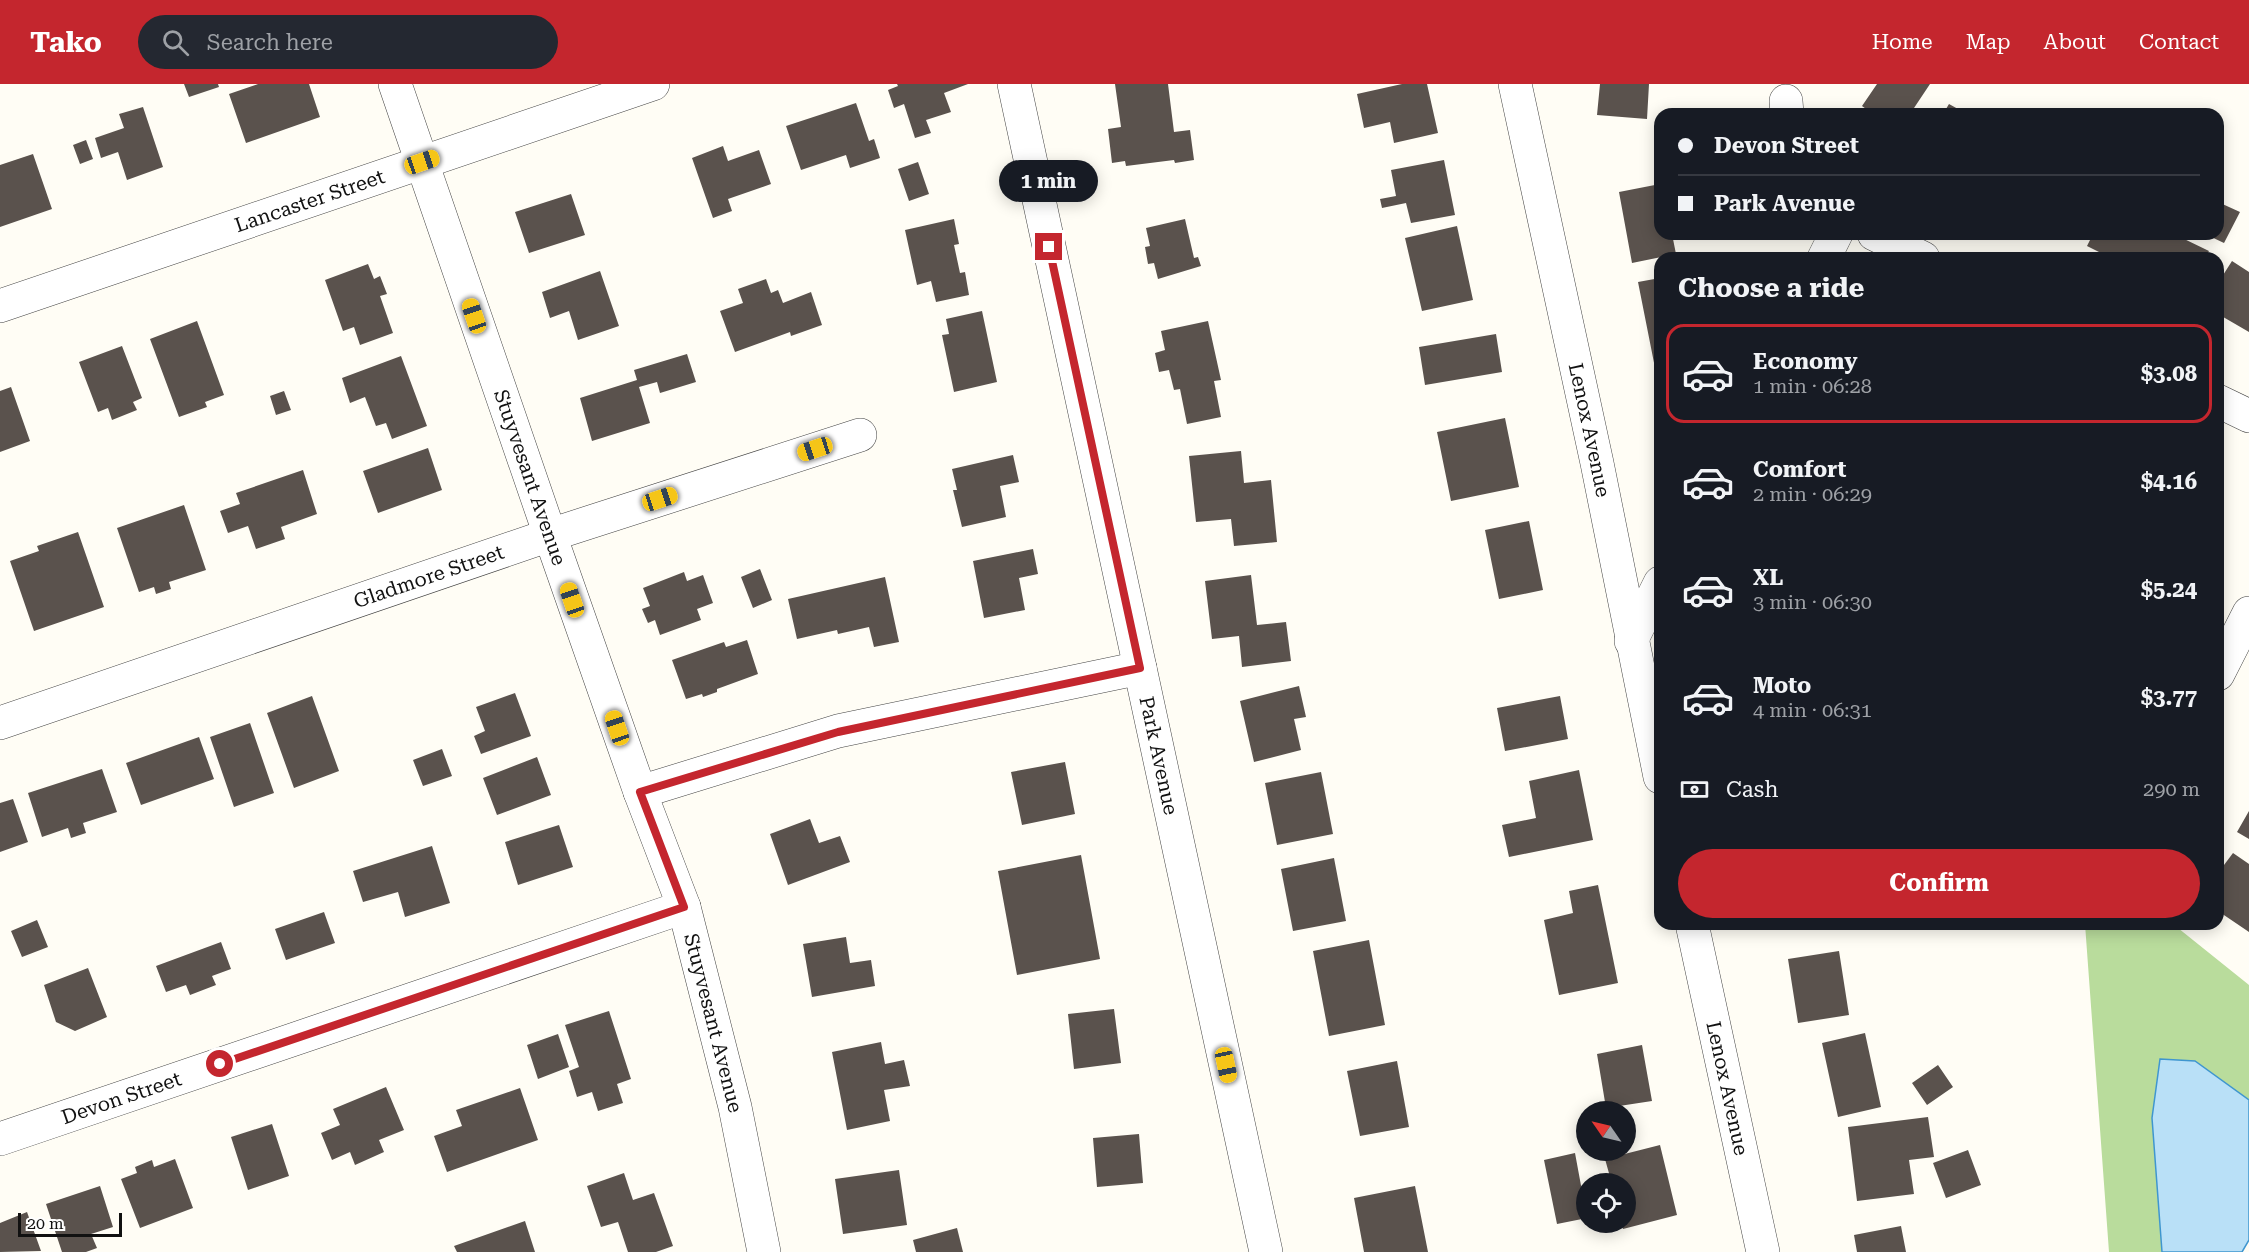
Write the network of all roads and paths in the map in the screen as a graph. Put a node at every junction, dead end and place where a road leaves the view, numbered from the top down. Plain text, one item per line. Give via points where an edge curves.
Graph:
1 (395, 84) edge
2 (653, 84) edge
3 (1014, 84) edge
4 (1515, 84) edge
5 (422, 162) junction
6 (1886, 240) edge
7 (1911, 252) edge
8 (0, 306) edge
9 (2224, 404) edge
10 (2249, 416) edge
11 (860, 435) dead end
12 (550, 536) junction
13 (1654, 595) edge
14 (2249, 613) edge
15 (1631, 641) junction
16 (2224, 662) edge
17 (1140, 668) junction
18 (0, 723) edge
19 (1654, 749) edge
20 (640, 792) junction
21 (684, 907) junction
22 (1693, 930) edge
23 (0, 1139) edge
24 (764, 1252) edge
25 (1266, 1252) edge
26 (1763, 1252) edge

1 - 5 street, Stuyvesant Avenue
2 - 5 street, Lancaster Street
3 - 17 street, Park Avenue
4 - 15 street, Lenox Avenue via 1598,463
5 - 8 street, Lancaster Street
5 - 12 street, Stuyvesant Avenue
6 - 7 street
9 - 10 street
11 - 12 street, Gladmore Street
12 - 18 street, Gladmore Street
12 - 20 street, Stuyvesant Avenue
13 - 15 street
14 - 16 street
15 - 19 street, Lenox Avenue
17 - 20 street via 838,732
17 - 25 street, Park Avenue
20 - 21 street, Stuyvesant Avenue
21 - 23 street, Devon Street
21 - 24 street, Stuyvesant Avenue via 735,1107
22 - 26 street, Lenox Avenue

